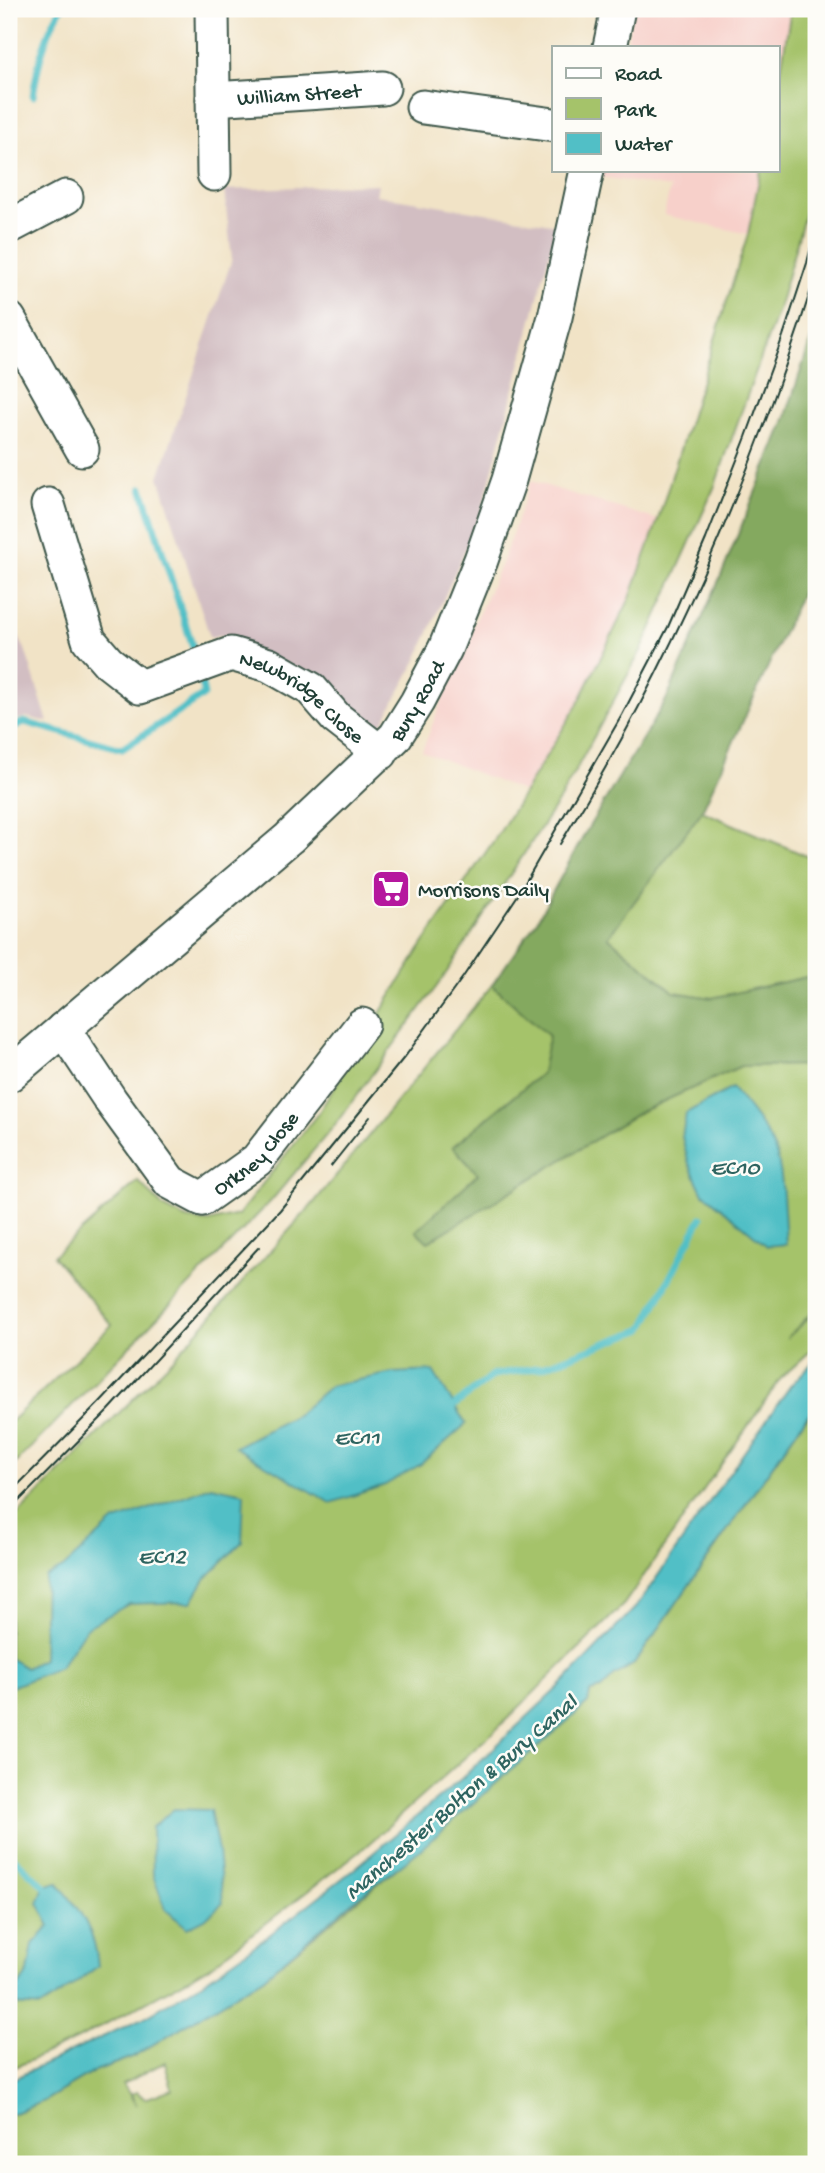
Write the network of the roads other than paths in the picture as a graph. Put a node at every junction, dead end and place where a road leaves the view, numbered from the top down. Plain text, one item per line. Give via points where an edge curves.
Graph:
1 (212, 9) edge
2 (618, 9) edge
3 (610, 46) edge
4 (383, 88) dead end
5 (213, 99) junction
6 (423, 107) dead end
7 (552, 125) edge
8 (587, 172) edge
9 (214, 174) dead end
10 (66, 197) dead end
11 (9, 227) edge
12 (9, 319) edge
13 (20, 368) edge
14 (82, 449) dead end
15 (48, 505) dead end
16 (381, 753) junction
17 (362, 1025) dead end
18 (63, 1029) junction
19 (9, 1075) edge

1 - 5 street
2 - 3 street
4 - 5 street, William Street
5 - 9 street
6 - 7 street
8 - 16 street, Bury Road via 555,317 489,537 445,649 417,702
10 - 11 street
12 - 13 street
13 - 14 street
15 - 16 street, Newbridge Close via 89,640 140,687 231,654 269,665 311,689 336,718
16 - 18 street, Bury Road via 289,838
17 - 18 street, Orkney Close via 257,1160 202,1199 170,1182
18 - 19 street, Bury Road

